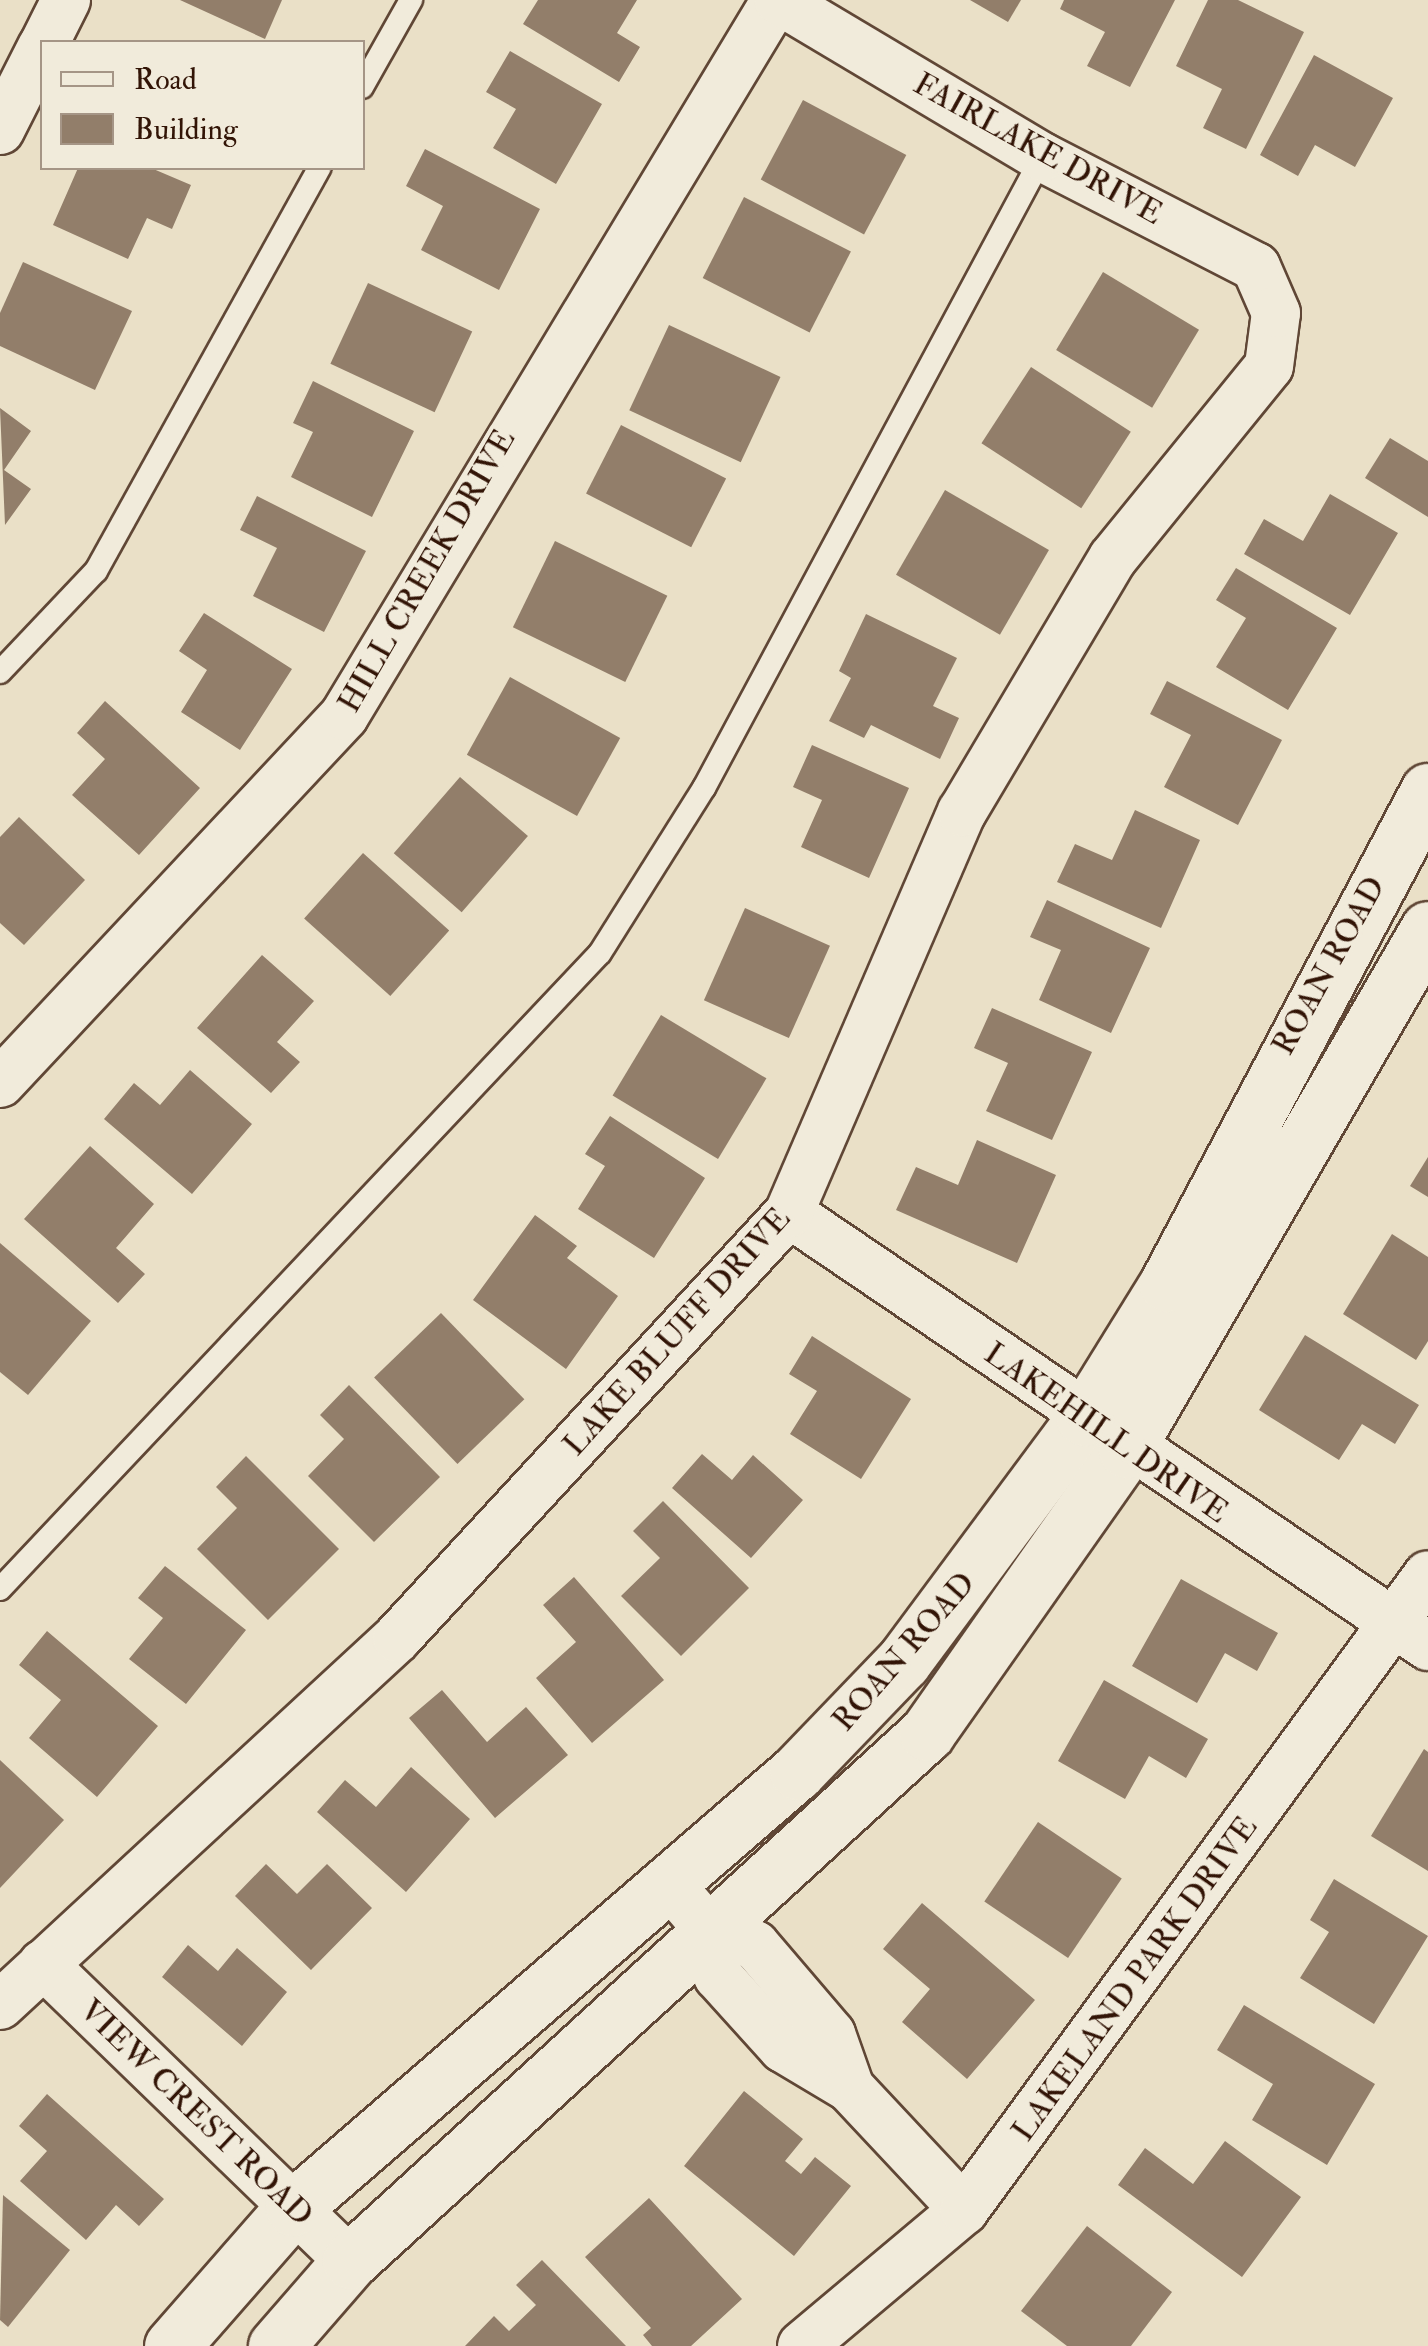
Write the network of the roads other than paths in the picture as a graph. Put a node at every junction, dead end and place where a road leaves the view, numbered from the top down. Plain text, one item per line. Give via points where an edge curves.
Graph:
1 (66, 0) edge
2 (411, 0) edge
3 (778, 0) edge
4 (46, 40) edge
5 (40, 53) edge
6 (365, 82) edge
7 (0, 130) edge
8 (1042, 156) junction
9 (318, 170) edge
10 (1276, 313) joint
11 (0, 672) edge
12 (1428, 791) edge
13 (1428, 929) edge
14 (0, 1082) edge
15 (789, 1213) junction
16 (1105, 1434) junction
17 (1428, 1574) edge
18 (0, 1589) edge
19 (1412, 1636) edge
20 (667, 1881) junction
21 (708, 1930) junction
22 (42, 1964) junction
23 (0, 2005) edge
24 (292, 2208) junction
25 (964, 2210) junction
26 (350, 2261) junction
27 (172, 2346) edge
28 (276, 2346) edge
29 (802, 2346) edge

1 - 4 street
2 - 6 lane
3 - 8 street, FAIRLAKE DRIVE
3 - 14 street, HILL CREEK DRIVE via 344,716
5 - 7 street
8 - 10 street, FAIRLAKE DRIVE via 1256,267
8 - 18 lane via 704,788 600,953
9 - 11 lane via 96,571
10 - 15 street, LAKE BLUFF DRIVE via 1268,366 1112,558 962,812
12 - 16 street, ROAN ROAD via 1167,1284
13 - 16 street, ROAN ROAD
15 - 16 street, LAKEHILL DRIVE
15 - 22 street, LAKE BLUFF DRIVE via 397,1638
16 - 19 street, LAKEHILL DRIVE
16 - 20 street, ROAN ROAD via 797,1772
16 - 21 street, ROAN ROAD via 927,1733
17 - 19 street, LAKELAND PARK DRIVE
19 - 25 street, LAKELAND PARK DRIVE
20 - 21 street
20 - 24 street, ROAN ROAD
21 - 25 street via 718,1976 784,2048 850,2088
21 - 26 street, ROAN ROAD
22 - 23 street, LAKE BLUFF DRIVE
22 - 24 street, VIEW CREST ROAD
24 - 26 street, VIEW CREST ROAD
24 - 27 street, ROAN ROAD
25 - 29 street, LAKELAND PARK DRIVE
26 - 28 street, ROAN ROAD

